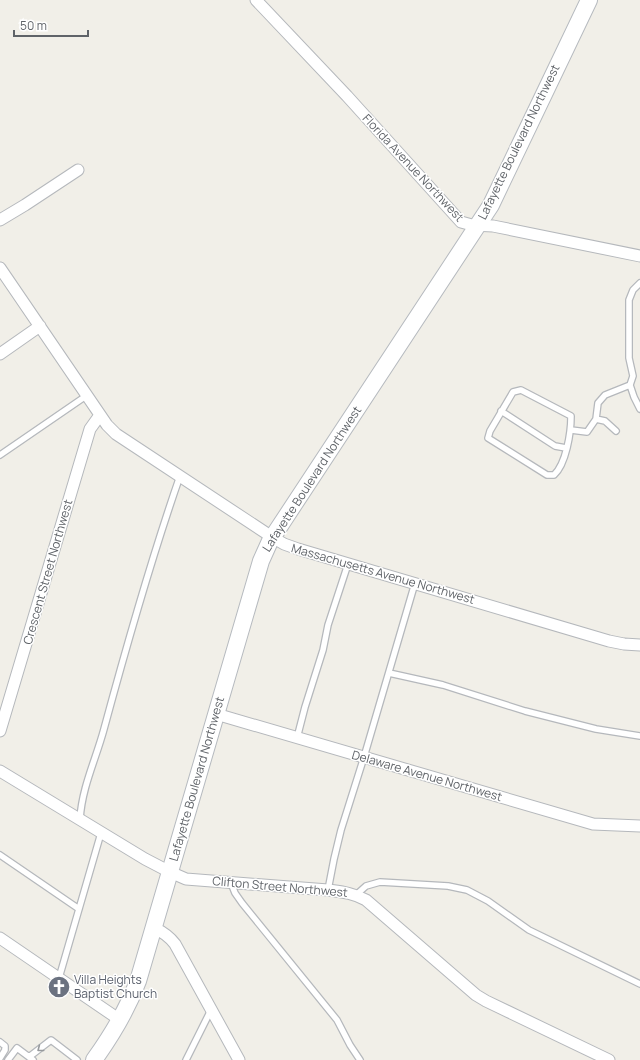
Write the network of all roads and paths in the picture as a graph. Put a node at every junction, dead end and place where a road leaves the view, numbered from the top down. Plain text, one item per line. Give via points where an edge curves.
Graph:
1 (256, 0) edge
2 (588, 0) edge
3 (78, 170) dead end
4 (0, 220) edge
5 (478, 225) junction
6 (640, 256) edge
7 (0, 268) edge
8 (640, 283) edge
9 (40, 326) junction
10 (0, 354) edge
11 (630, 385) junction
12 (86, 396) junction
13 (640, 409) edge
14 (502, 411) junction
15 (100, 415) junction
16 (596, 419) junction
17 (571, 430) junction
18 (616, 431) dead end
19 (566, 448) junction
20 (0, 455) edge
21 (180, 476) junction
22 (272, 537) junction
23 (348, 564) junction
24 (415, 583) junction
25 (640, 645) edge
26 (389, 673) junction
27 (216, 714) junction
28 (0, 731) edge
29 (640, 736) edge
30 (297, 738) junction
31 (364, 757) junction
32 (0, 771) edge
33 (80, 819) junction
34 (640, 826) edge
35 (102, 832) junction
36 (0, 855) edge
37 (170, 872) junction
38 (231, 882) junction
39 (328, 890) junction
40 (356, 895) junction
41 (78, 909) junction
42 (154, 928) junction
43 (0, 938) edge
44 (59, 978) junction
45 (640, 984) edge
46 (211, 1010) junction
47 (120, 1020) junction
48 (0, 1042) edge
49 (0, 1058) edge
50 (31, 1059) edge
51 (8, 1060) edge
52 (77, 1060) edge
53 (94, 1060) edge
54 (186, 1060) edge
55 (239, 1060) edge
56 (360, 1060) edge
57 (609, 1060) edge

1 - 5 street, Florida Avenue Northwest via 461,222
2 - 5 main road, Lafayette Boulevard Northwest via 491,205
3 - 4 street
5 - 6 street, Florida Avenue Northwest
5 - 22 main road, Lafayette Boulevard Northwest
7 - 9 street, Massachusetts Avenue Northwest
8 - 11 lane via 633,290 629,300 630,358 633,376
9 - 10 street
9 - 12 street, Massachusetts Avenue Northwest
11 - 13 lane
11 - 16 lane via 605,395 598,403
12 - 15 street, Massachusetts Avenue Northwest
12 - 20 lane
14 - 17 lane via 513,392 521,390 571,416
14 - 19 lane via 555,446
14 - 19 lane via 488,438 547,475 554,475 560,469
15 - 21 street, Massachusetts Avenue Northwest via 116,434
15 - 28 street, Crescent Street Northwest via 90,429
16 - 17 lane via 587,432
16 - 18 lane via 605,421
17 - 19 lane
21 - 22 street, Massachusetts Avenue Northwest
21 - 33 lane via 84,791
22 - 23 street, Massachusetts Avenue Northwest via 298,549
22 - 27 main road, Lafayette Boulevard Northwest via 261,561
23 - 24 street, Massachusetts Avenue Northwest
23 - 30 lane via 328,625
24 - 25 street, Massachusetts Avenue Northwest via 609,641
24 - 26 lane
26 - 29 lane via 443,685 525,711 596,729
26 - 31 lane
27 - 30 street, Delaware Avenue Northwest
27 - 37 main road, Lafayette Boulevard Northwest
30 - 31 street, Delaware Avenue Northwest
31 - 34 street, Delaware Avenue Northwest via 593,824
31 - 39 lane via 341,830
32 - 33 street, Clifton Street Northwest
33 - 35 street, Clifton Street Northwest
35 - 37 street, Clifton Street Northwest
35 - 41 lane
36 - 41 lane
37 - 38 street, Clifton Street Northwest via 192,880
37 - 42 main road, Lafayette Boulevard Northwest
38 - 39 street, Clifton Street Northwest
38 - 56 lane via 235,894 336,1020
39 - 40 street, Clifton Street Northwest
40 - 45 lane via 366,886 380,882 448,886 467,890 488,901 529,930
40 - 57 street, Clifton Street Northwest via 366,900 476,995
41 - 44 lane
42 - 46 street via 170,937 175,944
42 - 47 main road, Lafayette Boulevard Northwest via 131,1000
43 - 44 street
44 - 47 street
46 - 54 lane
46 - 55 street
47 - 53 main road, Lafayette Boulevard Northwest
48 - 49 lane via 5,1046
50 - 51 lane via 17,1048
52 -> 50 lane via 51,1040

